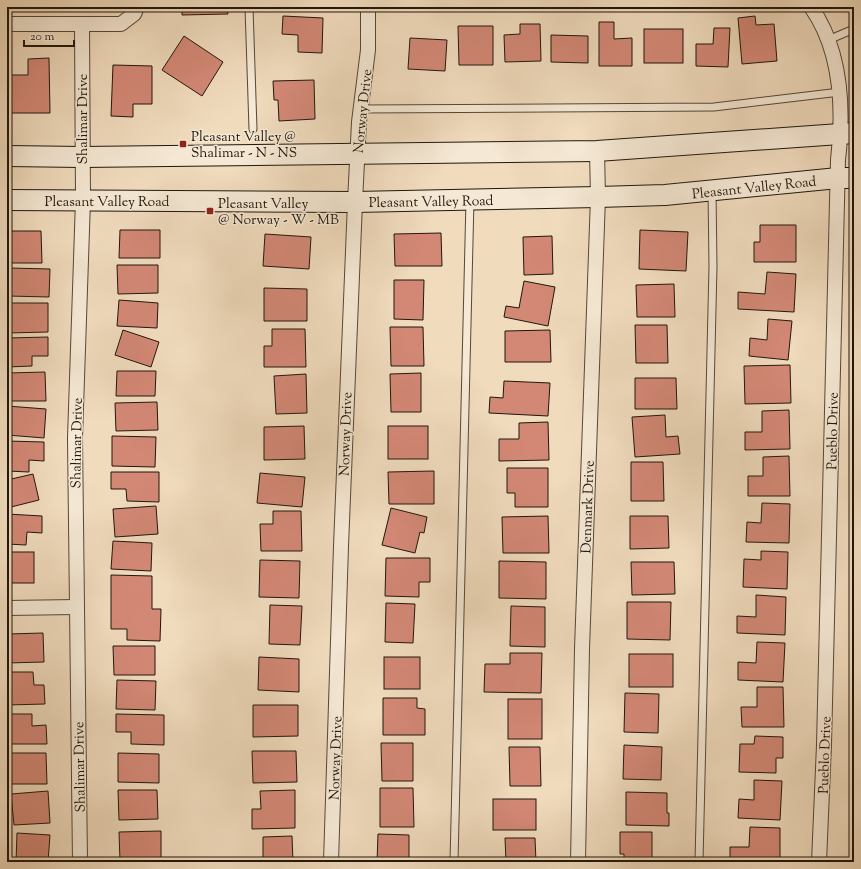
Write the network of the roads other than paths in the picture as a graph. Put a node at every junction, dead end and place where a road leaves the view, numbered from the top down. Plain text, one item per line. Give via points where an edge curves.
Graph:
1 (137, 7) edge
2 (249, 7) edge
3 (368, 7) edge
4 (811, 7) edge
5 (7, 24) edge
6 (82, 24) junction
7 (854, 28) edge
8 (828, 40) junction
9 (840, 92) junction
10 (360, 109) junction
11 (253, 129) dead end
12 (848, 133) edge
13 (597, 152) junction
14 (357, 153) junction
15 (7, 156) edge
16 (82, 157) junction
17 (846, 178) edge
18 (712, 191) junction
19 (598, 198) junction
20 (7, 200) edge
21 (83, 200) junction
22 (470, 200) junction
23 (354, 202) junction
24 (76, 607) junction
25 (7, 608) edge
26 (80, 862) edge
27 (332, 862) edge
28 (454, 862) edge
29 (578, 862) edge
30 (699, 862) edge
31 (820, 862) edge

1 - 6 street via 134,14 120,24
2 - 11 lane
3 - 10 street, Norway Drive via 368,50
4 - 8 street, Pueblo Drive
5 - 6 street
6 - 16 street, Shalimar Drive
7 - 8 lane
8 - 9 street, Pueblo Drive via 836,64
9 - 10 lane via 714,107
9 - 12 street, Pueblo Drive
10 - 14 street, Norway Drive
12 - 13 main road
12 - 17 street, Pueblo Drive via 838,160
13 - 14 main road
13 - 19 street, Denmark Drive
14 - 16 main road
14 - 23 street, Norway Drive
15 - 16 main road
16 - 21 street, Shalimar Drive
17 - 18 main road, Pleasant Valley Road
17 - 31 street, Pueblo Drive
18 - 19 main road, Pleasant Valley Road via 665,196
18 - 30 lane via 713,266
19 - 22 main road, Pleasant Valley Road
19 - 29 street, Denmark Drive
20 - 21 main road, Pleasant Valley Road
21 - 23 main road, Pleasant Valley Road
21 - 24 street, Shalimar Drive via 75,438
22 - 23 main road, Pleasant Valley Road
22 - 28 lane
23 - 27 street, Norway Drive
24 - 25 street
24 - 26 street, Shalimar Drive

